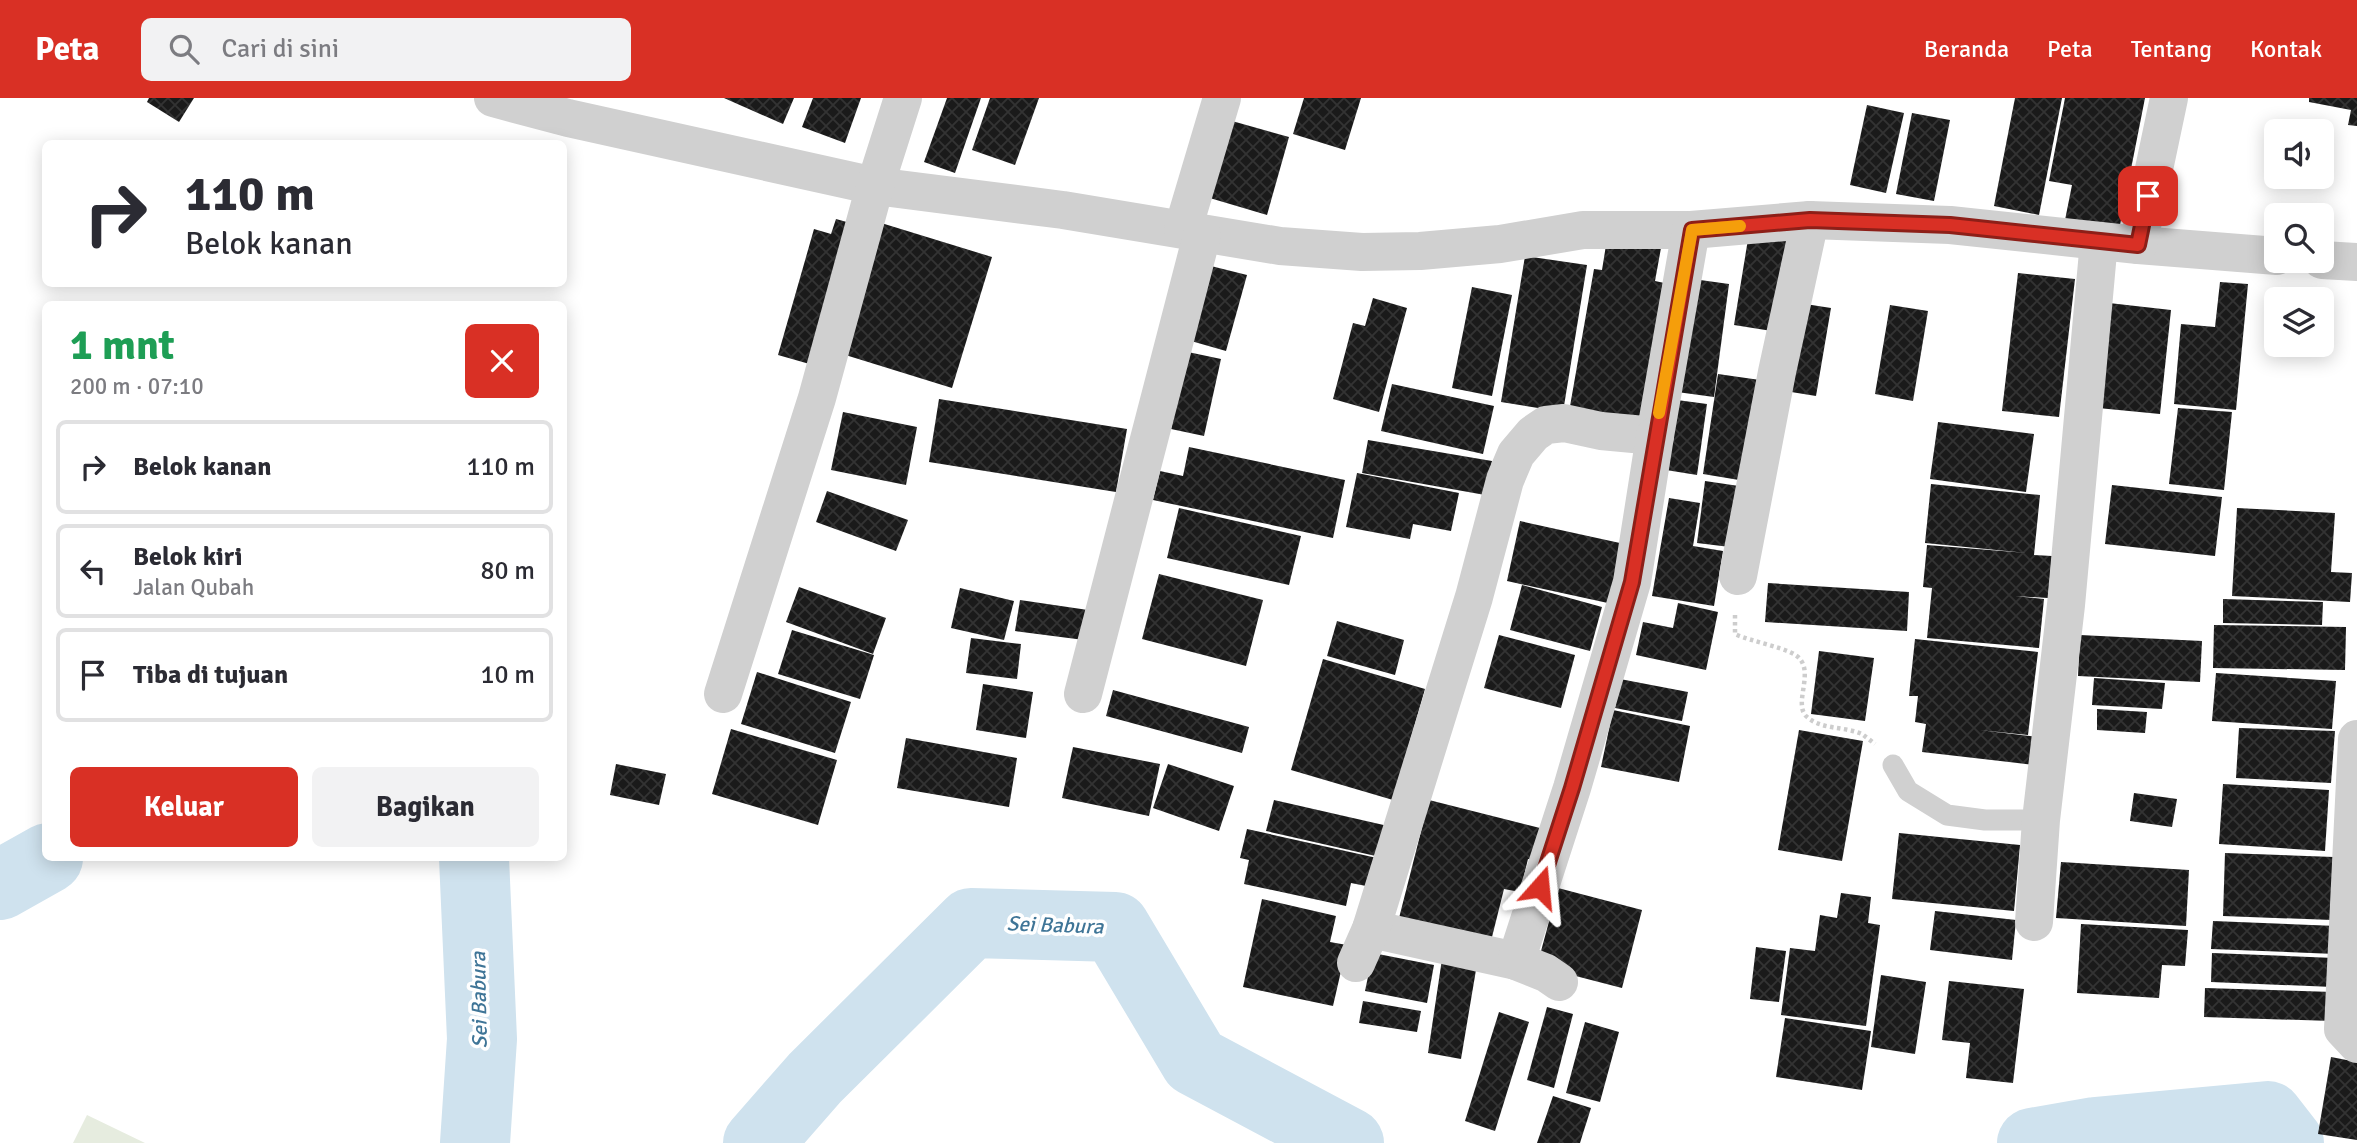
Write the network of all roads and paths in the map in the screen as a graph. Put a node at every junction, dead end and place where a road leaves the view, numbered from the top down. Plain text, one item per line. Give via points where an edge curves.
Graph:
1 (493, 98) edge
2 (903, 98) edge
3 (1222, 98) edge
4 (2169, 98) edge
5 (572, 108) edge
6 (875, 186) junction
7 (1810, 220) junction
8 (1692, 230) junction
9 (1192, 232) junction
10 (2099, 241) junction
11 (2138, 245) junction
12 (2264, 255) edge
13 (2334, 261) edge
14 (2357, 262) edge
15 (1655, 436) junction
16 (1738, 576) joint
17 (723, 694) dead end
18 (1083, 694) dead end
19 (2357, 739) edge
20 (1893, 765) joint
21 (2041, 820) junction
22 (2034, 922) dead end
23 (1371, 929) junction
24 (1516, 961) junction
25 (1356, 963) dead end
26 (1559, 982) dead end
27 (2357, 1044) edge

1 - 5 street
2 - 6 street
3 - 9 street
4 - 11 street
5 - 6 street
6 - 9 street
6 - 17 street via 817,398
7 - 8 street
7 - 10 street via 1950,225
7 - 16 street
8 - 9 street via 1583,230 1500,244 1362,252 1280,246
8 - 15 street
9 - 18 street
10 - 11 street
10 - 21 street
11 - 12 street
13 - 14 street
15 - 23 street via 1564,423 1546,425 1516,454
15 - 24 street via 1632,582
16 - 20 path via 1735,634 1797,654 1804,663 1801,703 1807,718 1861,734
19 - 27 street via 2343,1029
20 - 21 lane via 1908,791 1947,815
21 - 22 street
23 - 24 street
23 - 25 street
24 - 26 street

